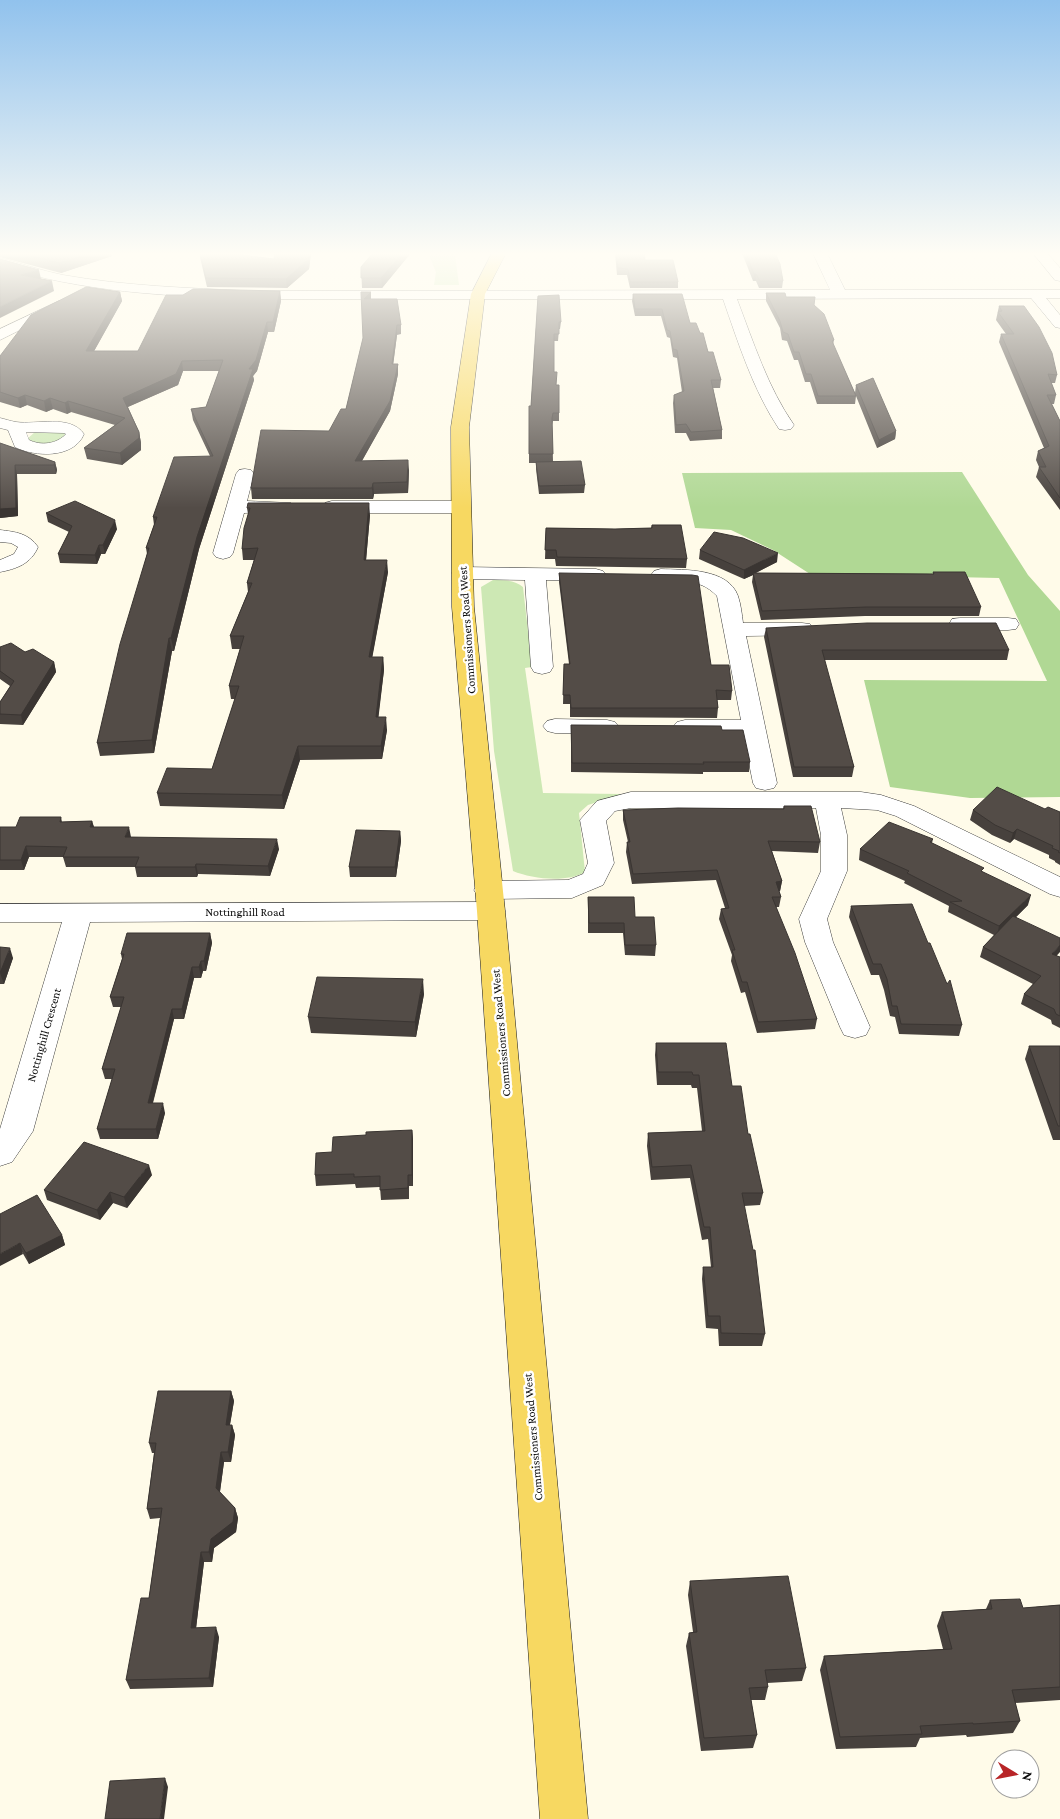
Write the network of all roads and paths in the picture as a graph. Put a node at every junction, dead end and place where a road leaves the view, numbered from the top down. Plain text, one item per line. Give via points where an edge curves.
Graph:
1 (472, 338) edge
2 (745, 338) edge
3 (785, 425) dead end
4 (245, 474) dead end
5 (235, 507) junction
6 (461, 507) junction
7 (0, 536) edge
8 (223, 553) dead end
9 (0, 566) edge
10 (462, 573) junction
11 (535, 574) junction
12 (614, 575) edge
13 (644, 575) edge
14 (941, 624) edge
15 (1008, 624) dead end
16 (826, 627) edge
17 (734, 630) junction
18 (542, 667) dead end
19 (555, 726) dead end
20 (624, 727) edge
21 (664, 727) edge
22 (754, 727) junction
23 (765, 783) dead end
24 (827, 800) junction
25 (1060, 888) edge
26 (490, 901) junction
27 (79, 912) junction
28 (0, 913) edge
29 (855, 1028) dead end
30 (0, 1153) edge
31 (564, 1819) edge

1 - 6 main road, Commissioners Road West via 460,427
2 - 3 street
4 - 5 street
5 - 6 street
5 - 8 street
6 - 10 main road, Commissioners Road West
7 - 9 street via 20,539 28,547 22,557
10 - 11 street
10 - 26 main road, Commissioners Road West
11 - 12 street
11 - 18 street
13 - 17 street via 694,576 716,583 727,595
14 - 15 street
16 - 17 street
17 - 22 street
19 - 20 street
21 - 22 street
22 - 23 street
24 - 25 street via 860,800 905,811
24 - 26 street, Nottinghill Road via 631,800 606,806 593,820 601,863 594,879 572,889
24 - 29 street via 834,835 834,871 812,919
26 - 27 street, Nottinghill Road
26 - 31 main road, Commissioners Road West
27 - 28 street, Nottinghill Road
27 - 30 street, Nottinghill Crescent via 17,1131

